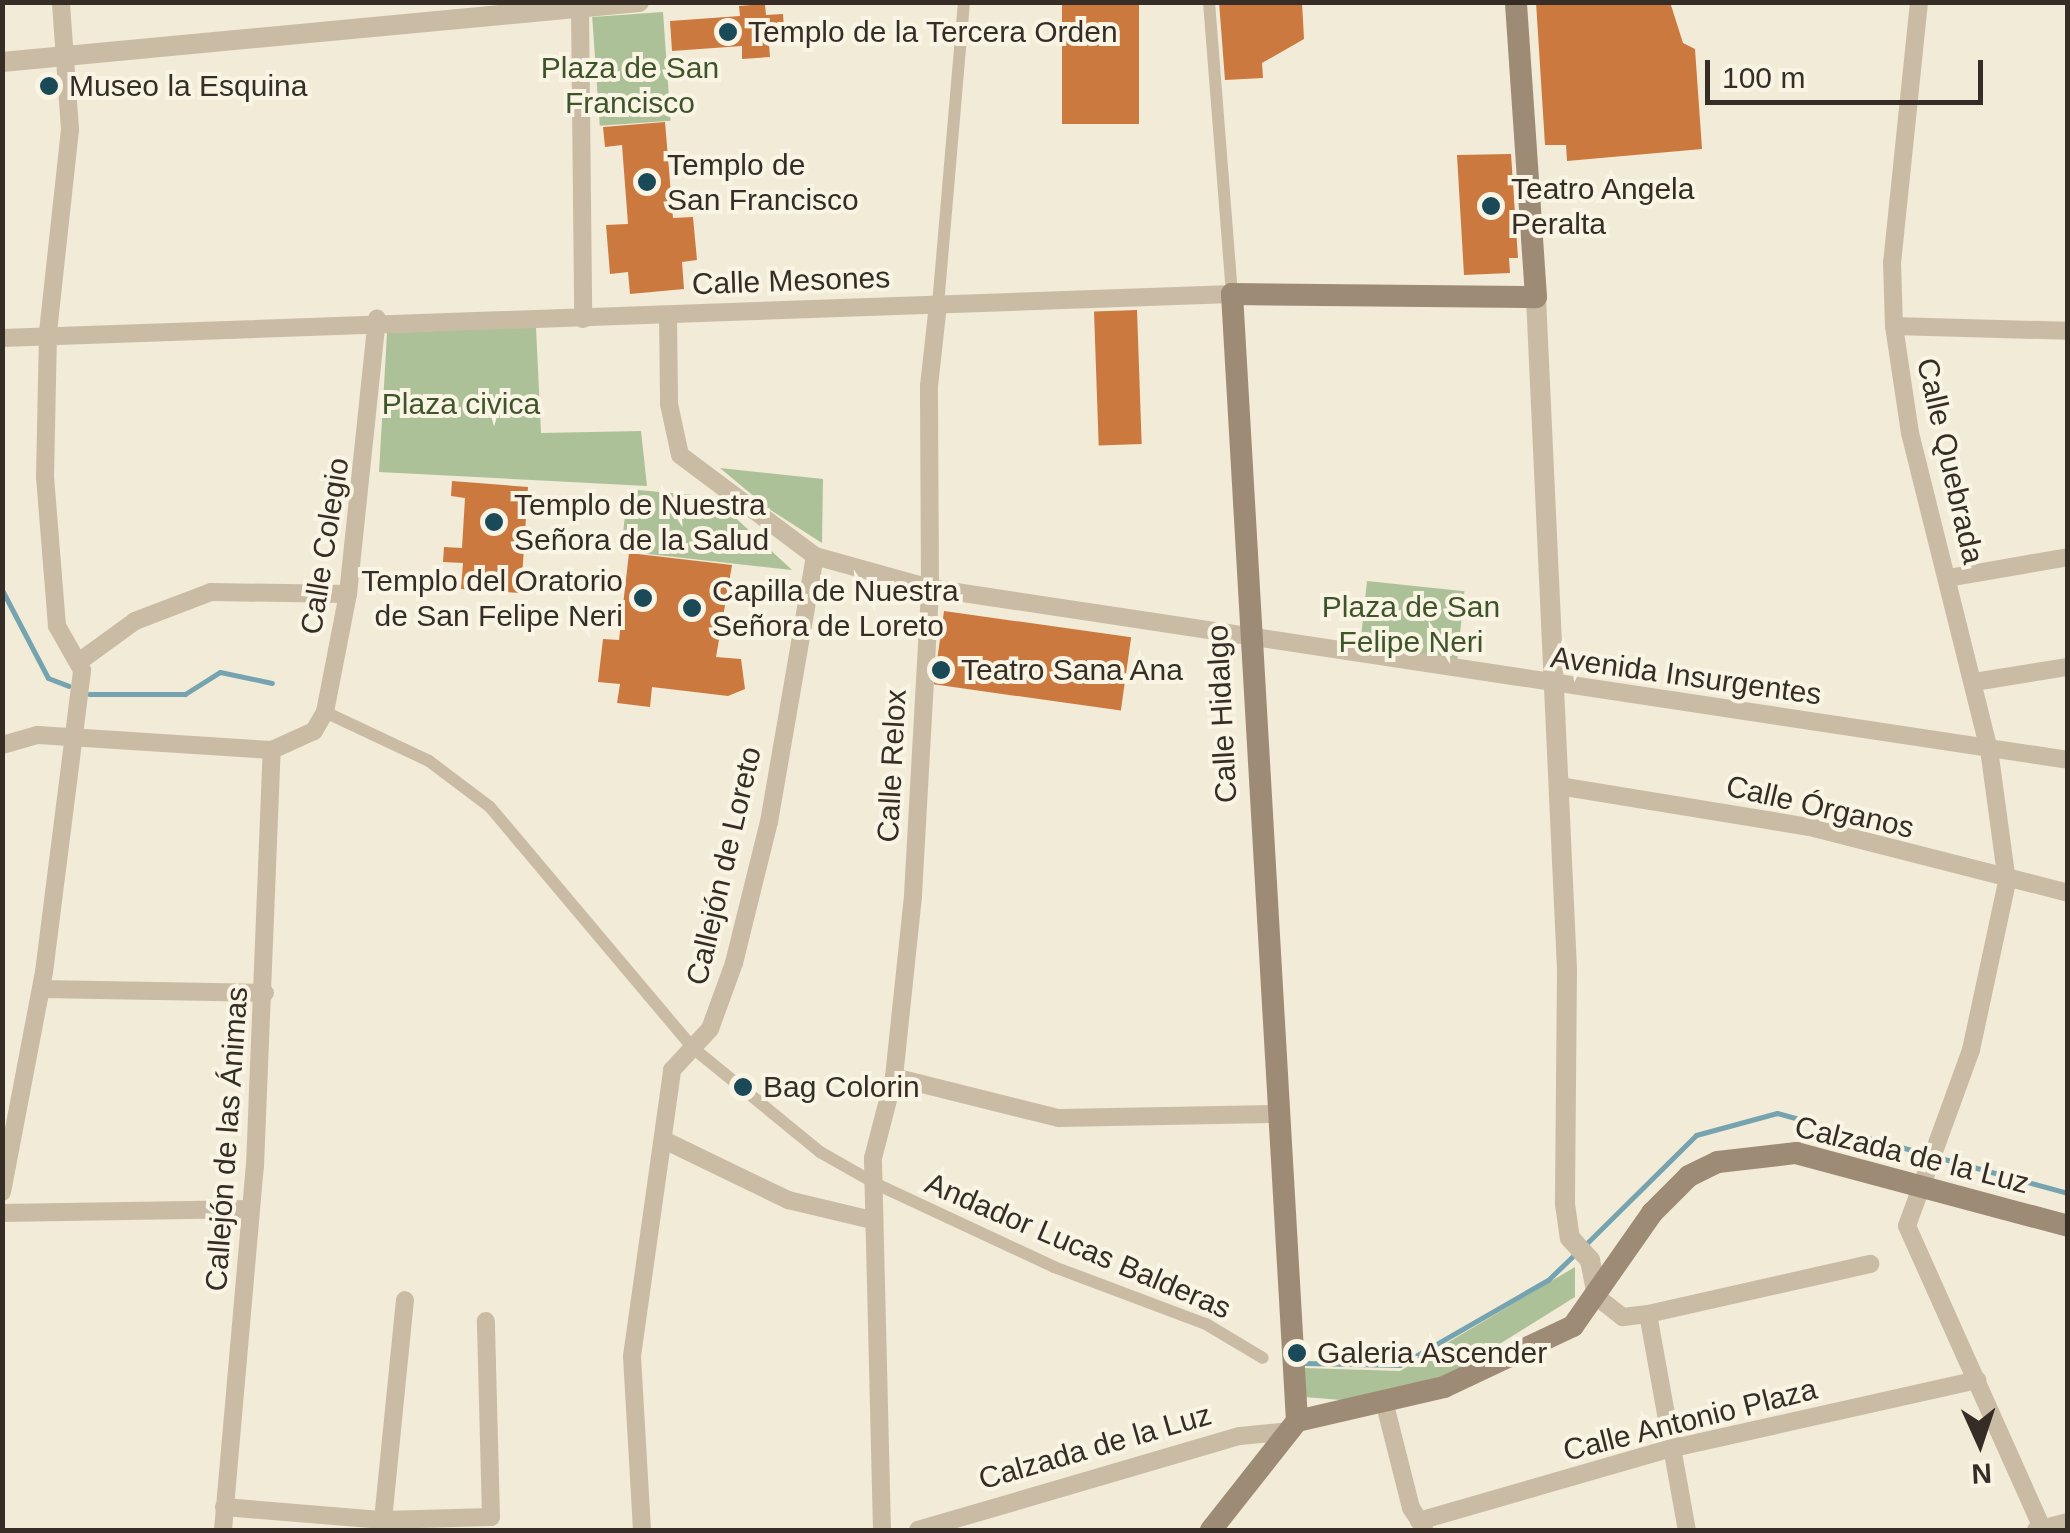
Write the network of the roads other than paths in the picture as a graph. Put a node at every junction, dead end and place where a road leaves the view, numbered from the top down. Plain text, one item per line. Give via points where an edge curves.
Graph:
1 (62, 2) edge
2 (639, 2) edge
3 (964, 2) edge
4 (1209, 2) edge
5 (1516, 2) edge
6 (1919, 2) edge
7 (580, 8) junction
8 (66, 54) junction
9 (2, 62) edge
10 (1232, 294) junction
11 (1536, 297) junction
12 (938, 305) junction
13 (668, 316) junction
14 (377, 318) junction
15 (583, 318) junction
16 (1894, 326) junction
17 (48, 332) junction
18 (2068, 332) edge
19 (2, 338) edge
20 (815, 556) junction
21 (2068, 558) edge
22 (1948, 578) junction
23 (930, 588) junction
24 (348, 594) junction
25 (1247, 636) junction
26 (80, 661) junction
27 (2068, 667) edge
28 (1974, 682) junction
29 (1554, 684) junction
30 (325, 712) junction
31 (72, 739) junction
32 (2, 746) edge
33 (1989, 749) junction
34 (272, 750) junction
35 (2068, 760) edge
36 (1559, 786) junction
37 (2008, 882) junction
38 (2068, 894) edge
39 (40, 990) junction
40 (266, 993) junction
41 (693, 1048) junction
42 (894, 1077) junction
43 (1277, 1114) junction
44 (666, 1142) junction
45 (1923, 1176) junction
46 (872, 1182) junction
47 (2, 1192) edge
48 (251, 1208) junction
49 (2, 1212) edge
50 (871, 1220) junction
51 (2068, 1226) edge
52 (1870, 1264) dead end
53 (1597, 1297) junction
54 (404, 1300) dead end
55 (1648, 1314) junction
56 (486, 1321) dead end
57 (1263, 1358) dead end
58 (1976, 1380) junction
59 (1385, 1405) junction
60 (1294, 1426) junction
61 (1669, 1449) junction
62 (224, 1507) junction
63 (384, 1520) junction
64 (2068, 1522) edge
65 (1423, 1526) edge
66 (223, 1530) edge
67 (642, 1530) edge
68 (882, 1530) edge
69 (918, 1530) edge
70 (1211, 1530) edge
71 (1687, 1530) edge
72 (2040, 1530) edge

1 - 8 street
2 - 7 street
3 - 12 street, Calle Relox
4 - 10 street, Calle Hidalgo
5 - 11 main road
6 - 16 street, Calle Quebrada via 1892,263
7 - 8 street
7 - 15 street
8 - 9 street
8 - 17 street via 70,129
10 - 11 main road, Calle Mesones
10 - 12 street, Calle Mesones
10 - 25 main road, Calle Hidalgo
11 - 29 street
12 - 13 street, Calle Mesones
12 - 23 street, Calle Relox via 928,386
13 - 15 street, Calle Mesones
13 - 20 street, Avenida Insurgentes via 670,404 680,455
14 - 15 street, Calle Mesones
14 - 17 street, Calle Mesones
14 - 24 street, Calle Colegio
16 - 18 street
16 - 22 street, Calle Quebrada via 1910,433
17 - 19 street, Calle Mesones
17 - 26 street via 50,576 57,626
20 - 23 street, Avenida Insurgentes
20 - 41 street, Callejón de Loreto via 764,840 710,1028
21 - 22 street
22 - 28 street, Calle Quebrada
23 - 25 street, Avenida Insurgentes
23 - 42 street, Calle Relox via 913,895
24 - 26 street via 211,592 135,621
24 - 30 street, Calle Colegio
25 - 29 street, Avenida Insurgentes
25 - 43 main road, Calle Hidalgo
26 - 31 street
27 - 28 street
28 - 33 street, Calle Quebrada
29 - 33 street, Avenida Insurgentes
29 - 36 street
30 - 34 street via 314,731
30 - 41 street, Andador Lucas Balderas via 429,761 490,808
31 - 32 street via 38,736
31 - 34 street
31 - 39 street
33 - 35 street, Avenida Insurgentes
33 - 37 street, Calle Quebrada
34 - 40 street, Callejón de las Ánimas
36 - 37 street, Calle Órganos via 1810,827
36 - 53 street via 1570,1238 1590,1260
37 - 38 street, Calle Órganos
37 - 45 street via 1971,1050
39 - 40 street
39 - 47 street
40 - 48 street, Callejón de las Ánimas
41 - 44 street, Callejón de Loreto via 672,1070
41 - 46 street, Andador Lucas Balderas via 820,1152
42 - 43 street via 1059,1118
42 - 46 street, Calle Relox
43 - 60 main road, Calle Hidalgo
44 - 50 street via 788,1200
44 - 67 street, Callejón de Loreto via 632,1356
45 - 51 main road, Calzada de la Luz
45 - 53 main road, Calzada de la Luz via 1796,1153 1718,1162 1689,1176 1652,1213
45 - 58 street via 1908,1226
46 - 50 street, Calle Relox
46 - 57 street, Andador Lucas Balderas via 1054,1267 1206,1324
48 - 49 street
48 - 62 street, Callejón de las Ánimas
50 - 68 street, Calle Relox
52 - 55 street
53 - 55 street via 1623,1317
53 - 59 main road, Calzada de la Luz via 1572,1326 1532,1350
54 - 63 street
55 - 61 street
56 - 63 street via 491,1517
58 - 61 street, Calle Antonio Plaza
58 - 72 street
59 - 60 main road, Calzada de la Luz
59 - 65 street
60 - 69 street, Calzada de la Luz
60 - 70 main road
61 - 65 street, Calle Antonio Plaza
61 - 71 street
62 - 63 street
62 - 66 street, Callejón de las Ánimas
64 - 72 street

